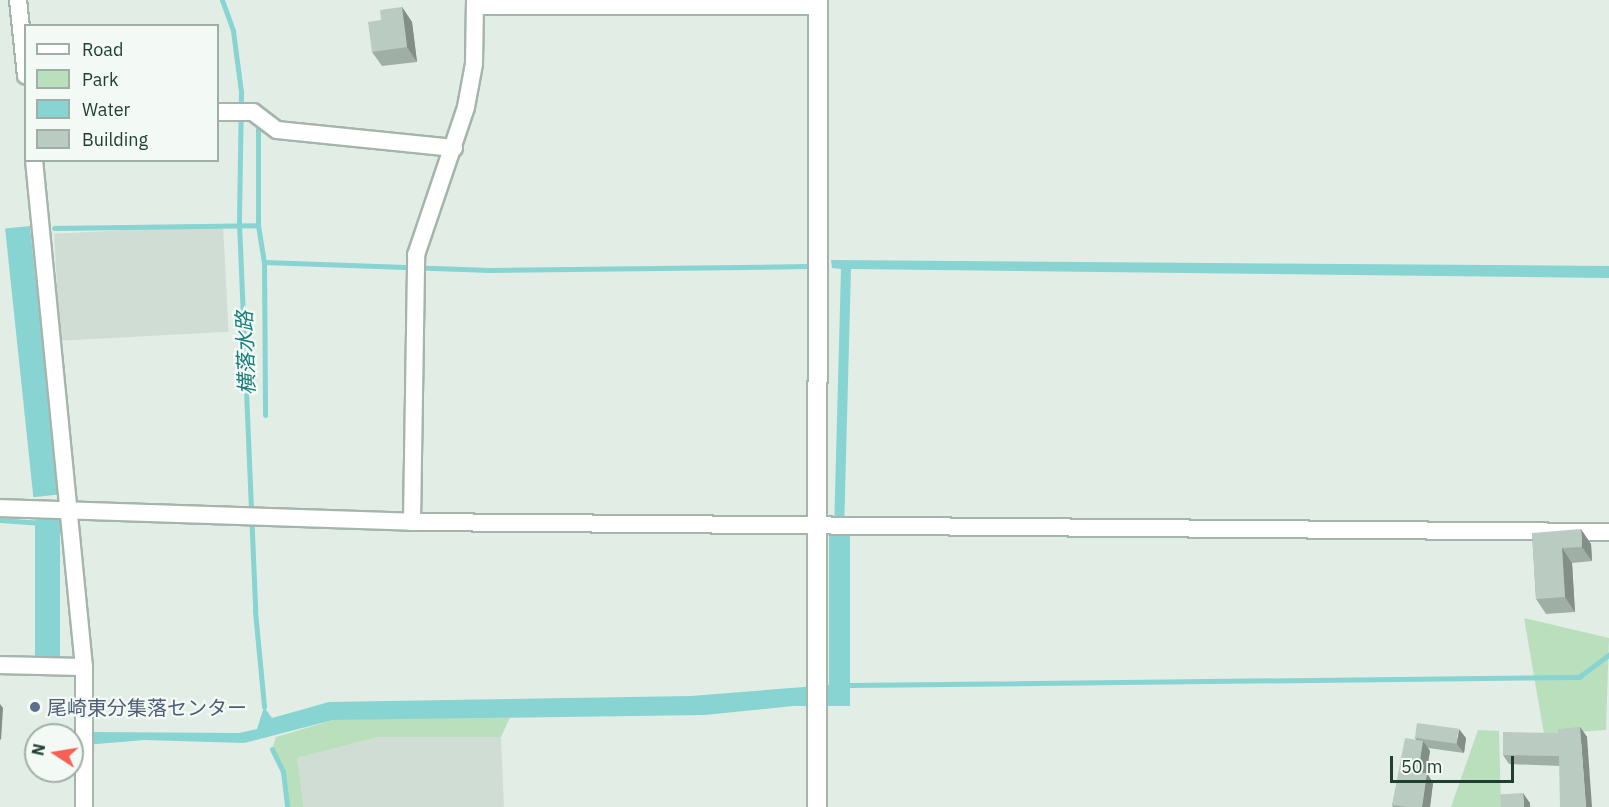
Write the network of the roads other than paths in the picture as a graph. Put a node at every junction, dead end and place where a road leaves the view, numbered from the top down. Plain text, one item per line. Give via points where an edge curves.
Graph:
1 (18, 0) edge
2 (475, 3) edge
3 (818, 3) edge
4 (24, 57) edge
5 (221, 112) edge
6 (454, 148) junction
7 (34, 162) edge
8 (70, 507) junction
9 (0, 508) edge
10 (412, 522) junction
11 (817, 524) junction
12 (1609, 532) edge
13 (0, 665) edge
14 (84, 667) junction
15 (84, 807) edge
16 (817, 807) edge

1 - 4 street
2 - 3 street
2 - 6 street via 474,64
3 - 11 street
5 - 6 street via 253,112 277,130
6 - 10 street via 416,255 414,272
7 - 8 street
8 - 9 street
8 - 10 street via 266,519
8 - 14 street
10 - 11 street
11 - 12 street
11 - 16 street
13 - 14 street
14 - 15 street

